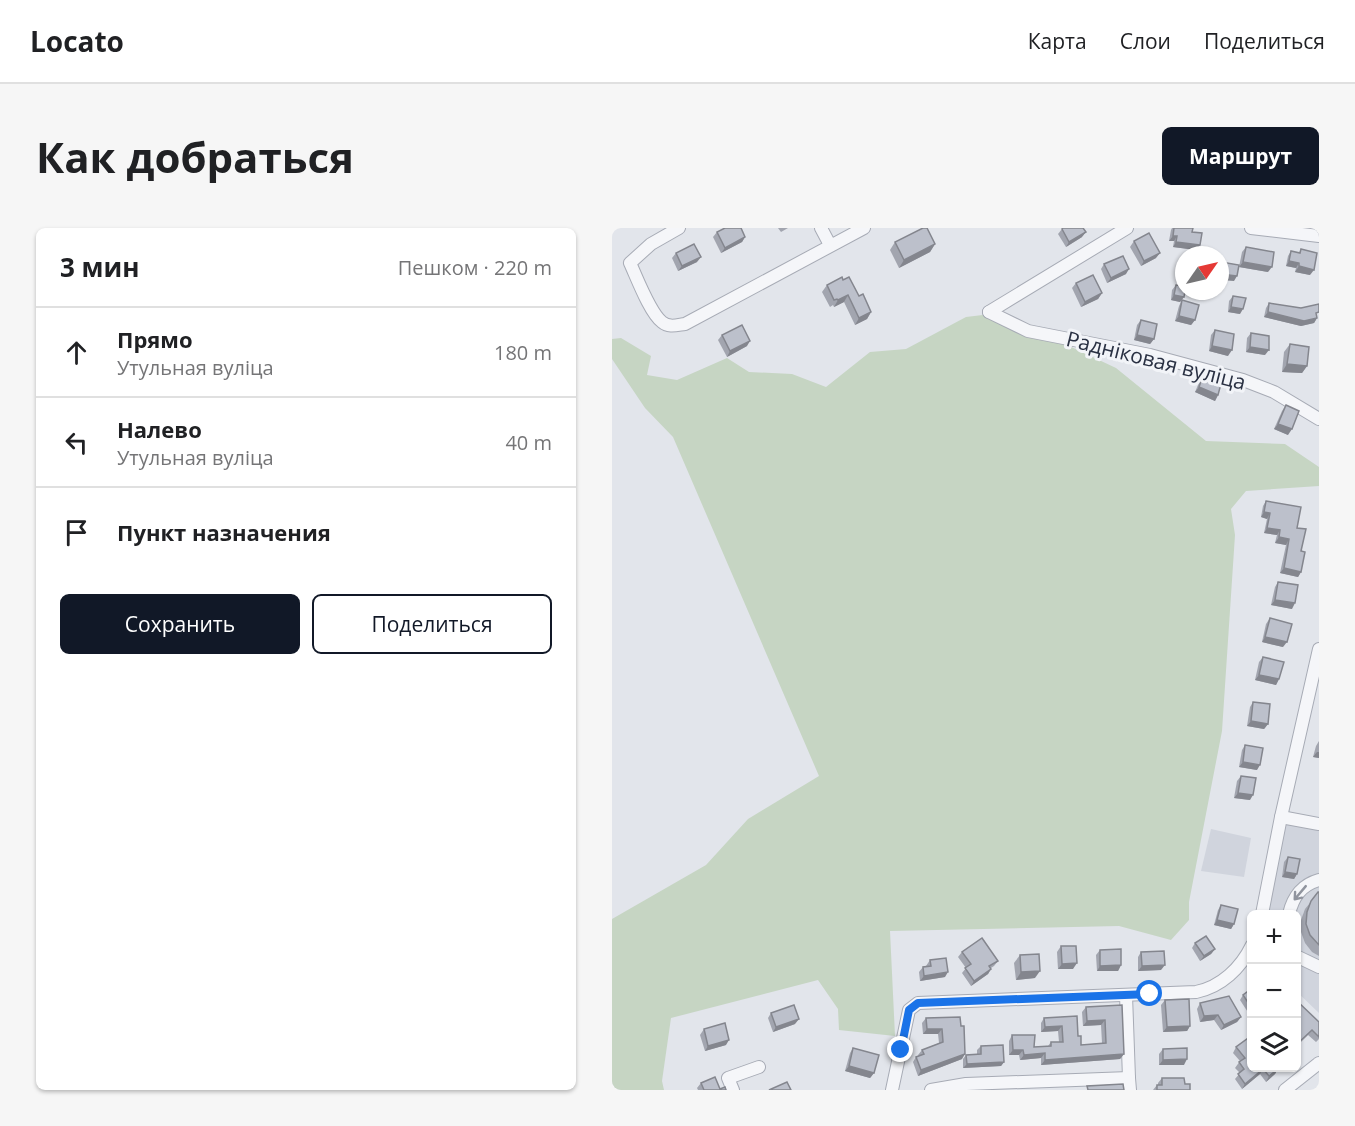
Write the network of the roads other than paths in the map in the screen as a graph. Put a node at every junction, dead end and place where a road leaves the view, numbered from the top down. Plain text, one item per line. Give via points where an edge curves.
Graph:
1 (679, 228) edge
2 (821, 228) edge
3 (864, 228) edge
4 (1127, 228) edge
5 (1251, 228) edge
6 (1319, 236) edge
7 (830, 245) junction
8 (1319, 419) edge
9 (1319, 649) edge
10 (1281, 818) junction
11 (1319, 824) edge
12 (1319, 880) edge
13 (1263, 910) edge
14 (1291, 910) edge
15 (1247, 953) edge
16 (1301, 958) edge
17 (1319, 967) edge
18 (1126, 995) junction
19 (1319, 1063) edge
20 (759, 1067) dead end
21 (1129, 1084) edge
22 (733, 1090) edge
23 (892, 1090) edge
24 (931, 1090) edge
25 (1285, 1090) edge

1 - 7 street via 651,244 630,263 662,322 672,326 685,324
2 - 7 street
3 - 7 street
4 - 8 street, Радніковая вуліца via 989,312 1028,331 1150,355 1243,380 1274,392
5 - 6 street
9 - 10 street
10 - 11 street
10 - 13 street
12 -> 14 street via 1297,893
15 - 18 street via 1231,974 1206,990
16 - 17 street
18 - 21 street
18 - 23 street via 918,1003 909,1010
19 - 25 street
20 - 22 street via 728,1078
21 - 24 street via 966,1084

